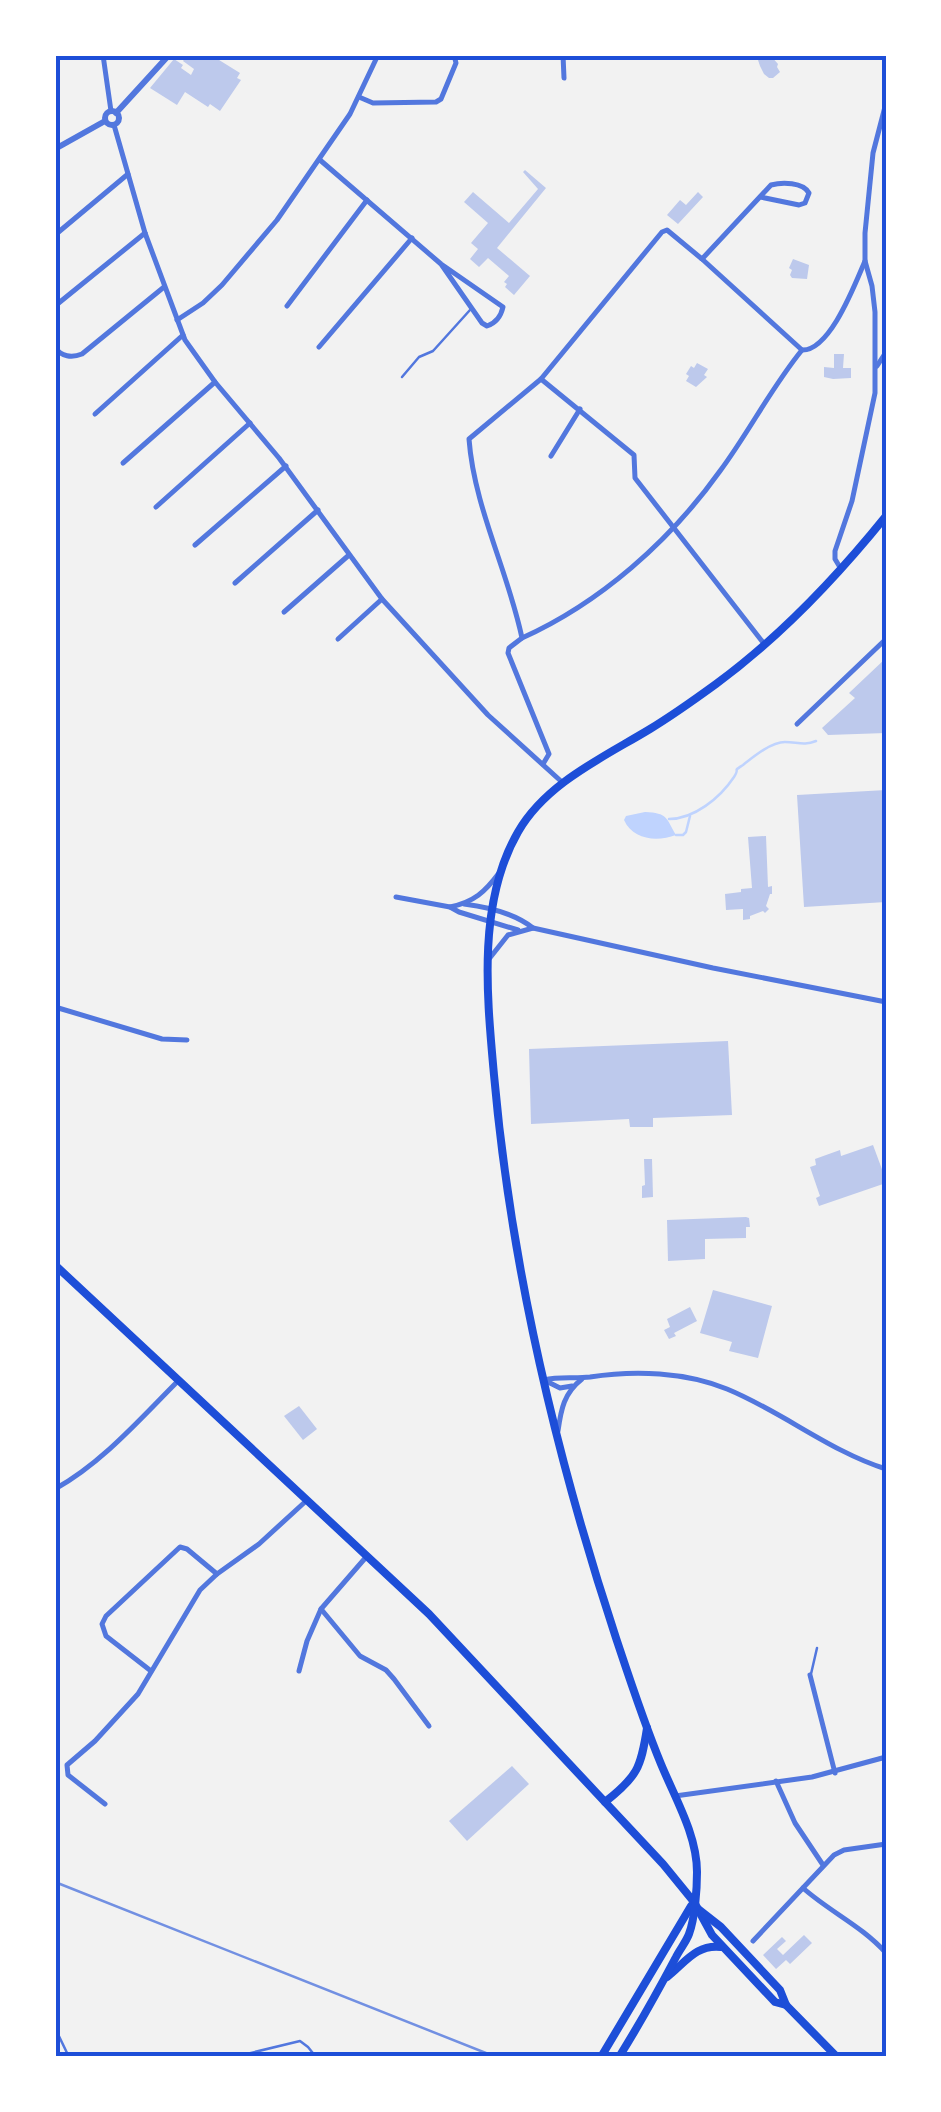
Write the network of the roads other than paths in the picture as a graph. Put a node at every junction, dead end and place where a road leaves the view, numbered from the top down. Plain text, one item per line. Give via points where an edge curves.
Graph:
1 (102, 55) edge
2 (169, 55) edge
3 (378, 55) edge
4 (454, 55) edge
5 (563, 55) edge
6 (564, 78) dead end
7 (360, 97) junction
8 (886, 103) edge
9 (114, 112) junction
10 (105, 121) junction
11 (114, 125) junction
12 (55, 150) edge
13 (320, 160) junction
14 (128, 174) junction
15 (760, 197) junction
16 (367, 200) junction
17 (145, 233) junction
18 (55, 235) edge
19 (412, 238) junction
20 (702, 259) junction
21 (865, 261) junction
22 (441, 264) junction
23 (164, 287) junction
24 (55, 306) edge
25 (286, 306) dead end
26 (471, 309) junction
27 (177, 320) junction
28 (182, 335) junction
29 (55, 347) edge
30 (320, 347) dead end
31 (802, 350) junction
32 (886, 352) edge
33 (875, 368) junction
34 (402, 377) dead end
35 (541, 380) junction
36 (214, 382) junction
37 (580, 409) junction
38 (95, 414) dead end
39 (250, 423) junction
40 (551, 456) dead end
41 (122, 463) dead end
42 (286, 466) junction
43 (156, 507) dead end
44 (318, 510) junction
45 (886, 516) edge
46 (672, 527) junction
47 (195, 545) dead end
48 (349, 555) junction
49 (841, 569) junction
50 (235, 583) dead end
51 (382, 599) junction
52 (284, 612) dead end
53 (522, 638) junction
54 (338, 639) dead end
55 (886, 639) edge
56 (765, 645) junction
57 (797, 724) dead end
58 (544, 764) junction
59 (564, 783) junction
60 (503, 868) junction
61 (396, 897) dead end
62 (464, 904) junction
63 (450, 907) junction
64 (493, 910) junction
65 (491, 923) junction
66 (533, 928) junction
67 (520, 930) junction
68 (488, 960) junction
69 (886, 1002) edge
70 (55, 1007) edge
71 (187, 1040) dead end
72 (55, 1265) edge
73 (585, 1378) junction
74 (544, 1380) junction
75 (178, 1381) junction
76 (575, 1385) junction
77 (557, 1437) junction
78 (886, 1470) edge
79 (55, 1489) edge
80 (308, 1500) junction
81 (368, 1556) junction
82 (217, 1574) junction
83 (321, 1609) junction
84 (817, 1648) dead end
85 (298, 1670) dead end
86 (151, 1672) junction
87 (810, 1676) joint
88 (429, 1726) dead end
89 (647, 1728) junction
90 (886, 1757) edge
91 (835, 1773) junction
92 (776, 1782) junction
93 (675, 1796) junction
94 (606, 1802) junction
95 (105, 1804) dead end
96 (886, 1844) edge
97 (823, 1866) junction
98 (803, 1888) junction
99 (696, 1905) junction
100 (753, 1941) dead end
101 (722, 1947) junction
102 (886, 1953) edge
103 (667, 1977) junction
104 (786, 2005) junction
105 (55, 2028) edge
106 (69, 2057) edge
107 (234, 2057) edge
108 (316, 2057) edge
109 (601, 2057) edge
110 (619, 2057) edge
111 (837, 2057) edge

1 - 9 street
2 - 9 street
3 - 7 street
4 - 7 street via 436,102
5 - 6 street
7 - 13 street
8 - 21 street via 873,153
9 - 10 street
9 - 11 street
10 - 11 street
10 - 12 street
11 - 14 street
13 - 16 street
13 - 27 street via 246,260
14 - 17 street
14 - 18 street
15 - 15 street via 799,204 809,193 776,183
15 - 20 street
16 - 19 street
16 - 25 street
17 - 23 street
17 - 24 street
19 - 22 street
19 - 30 street
20 - 31 street
20 - 35 street via 662,232
21 - 31 street via 818,346
21 - 33 street
22 - 26 street
22 - 26 street via 503,306 487,326
23 - 27 street
23 - 29 street via 82,354 65,356
26 - 34 lane
27 - 28 street
28 - 36 street
28 - 38 street
31 - 46 street via 722,469
32 - 33 street
33 - 49 street via 876,393 835,551
35 - 37 street
35 - 53 street via 469,439
36 - 39 street
36 - 41 street
37 - 40 street
37 - 46 street via 634,455 635,478
39 - 42 street
39 - 43 street
42 - 44 street
42 - 47 street
44 - 48 street
44 - 50 street
45 - 49 main road
46 - 53 street via 589,602
46 - 56 street
48 - 51 street
48 - 52 street
49 - 56 main road
51 - 54 street
51 - 58 street
53 - 58 street via 508,654 549,754
55 - 57 street
56 - 59 main road via 686,706
58 - 59 street
59 - 60 main road via 526,820
60 - 62 street
60 - 64 main road
61 - 63 street
62 - 63 street
62 - 64 street
63 - 65 street
64 - 65 main road
64 - 66 street
65 - 67 street
65 - 68 main road
66 - 67 street
66 - 69 street
67 - 68 street
68 - 74 main road via 501,1150
70 - 71 street via 162,1039
72 - 75 main road
73 - 74 street
73 - 76 street
73 - 78 street via 659,1374 724,1388
74 - 76 street via 560,1388
74 - 77 main road
75 - 79 street via 119,1440
75 - 80 main road
76 - 77 street via 563,1404
77 - 89 main road
80 - 81 main road
80 - 82 street
81 - 83 street
81 - 94 main road
82 - 86 street via 200,1590
82 - 86 street via 180,1548 106,1616 106,1636
83 - 85 street
83 - 88 street via 360,1656 394,1678
84 - 87 lane
86 - 95 street via 118,1717 66,1768
87 - 91 street
89 - 93 main road
89 - 94 main road via 639,1766
90 - 91 street
91 - 92 street
92 - 93 street
92 - 97 street
93 - 99 main road via 696,1856
94 - 99 main road
96 - 97 street via 844,1850
97 - 98 street
98 - 100 street
98 - 102 street
99 - 101 main road
99 - 103 main road
99 - 104 main road via 780,1990
99 - 109 main road
101 - 103 main road via 698,1949
101 - 104 main road via 775,2002
103 - 110 main road
104 - 111 main road
105 - 106 lane
107 - 108 lane via 300,2042

